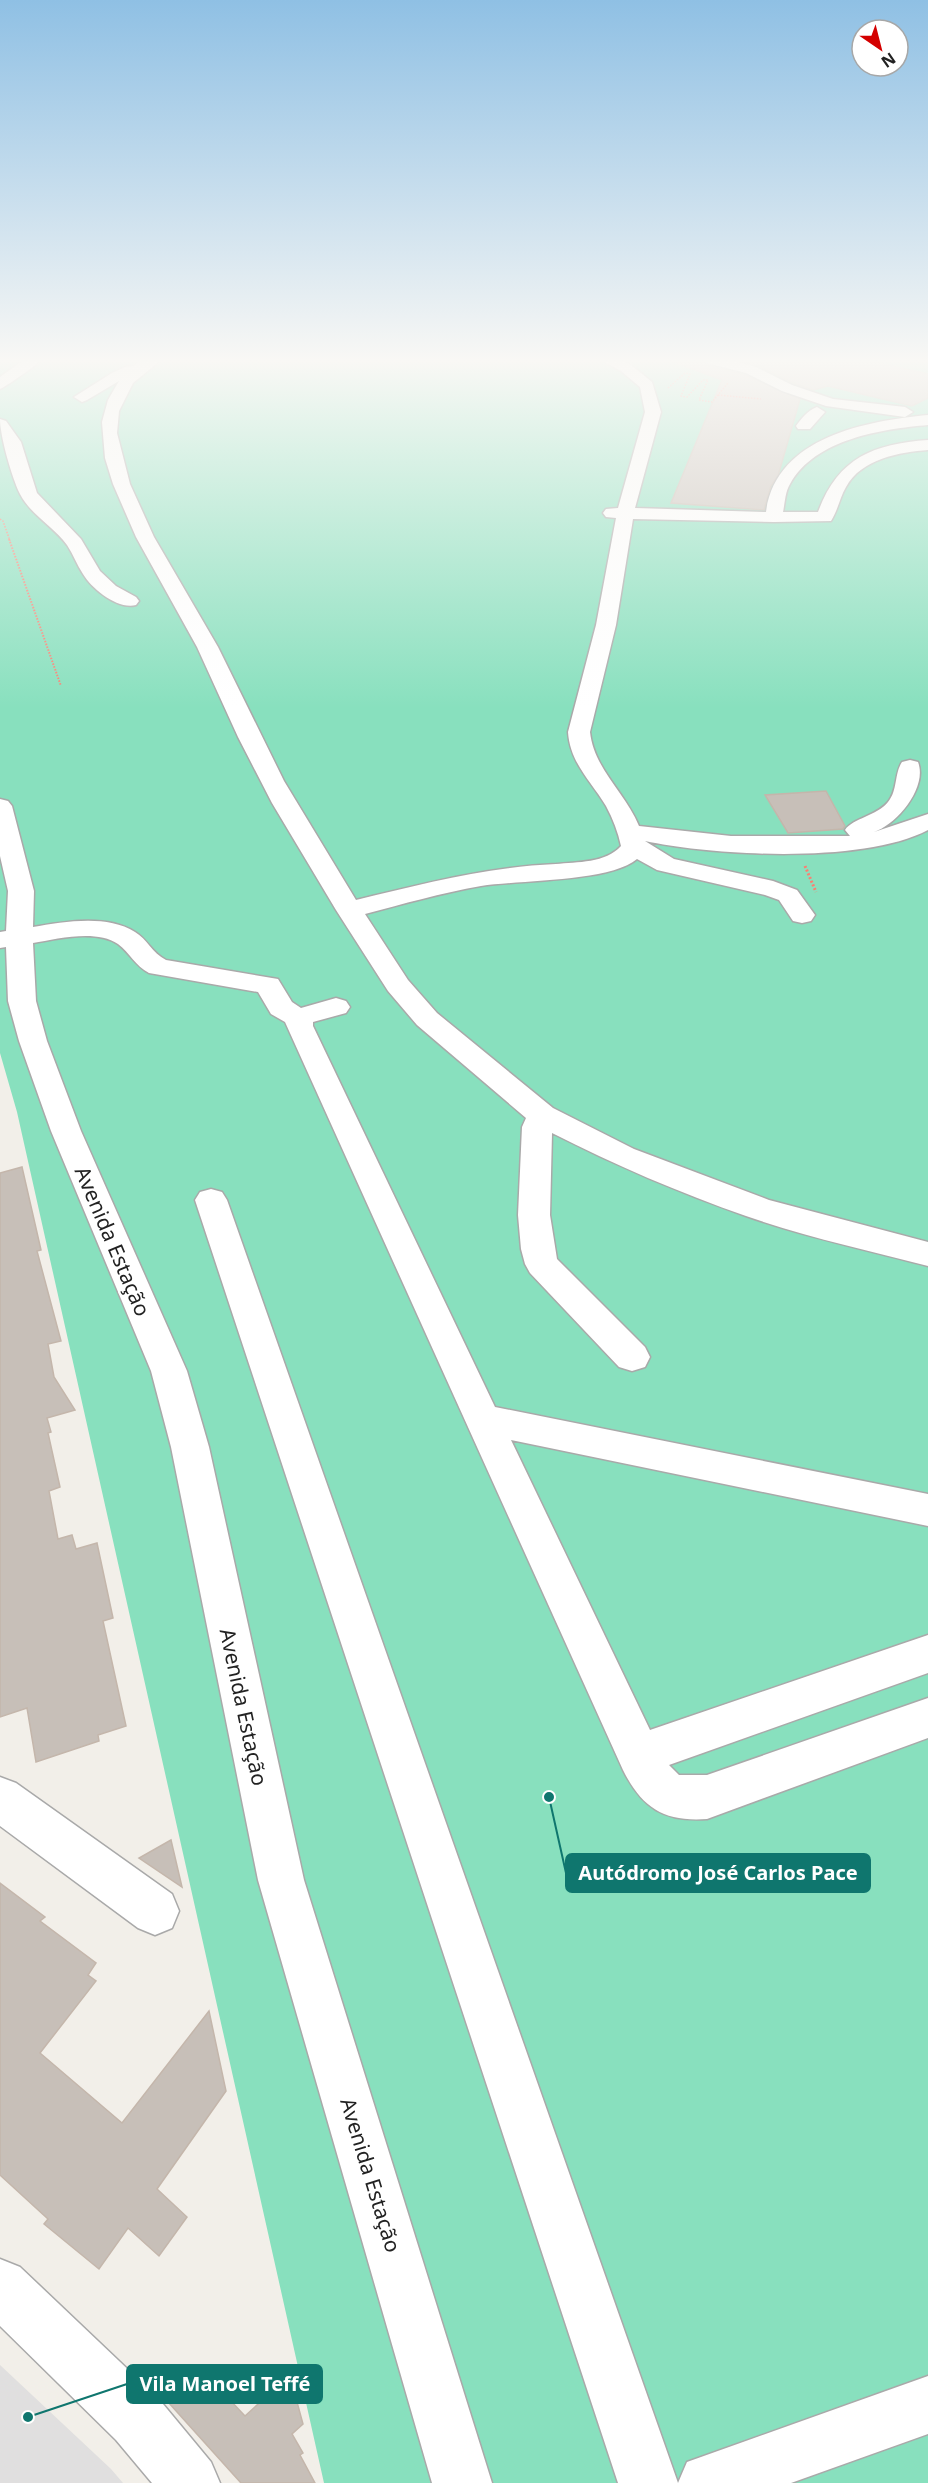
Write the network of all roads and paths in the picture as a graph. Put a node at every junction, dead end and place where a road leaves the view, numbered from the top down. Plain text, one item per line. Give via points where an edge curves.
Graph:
1 (22, 476) edge
2 (120, 476) edge
3 (632, 476) edge
4 (787, 476) edge
5 (847, 476) edge
6 (619, 514) junction
7 (774, 517) junction
8 (0, 519) edge
9 (129, 601) dead end
10 (60, 686) dead end
11 (910, 766) dead end
12 (0, 806) edge
13 (928, 821) edge
14 (631, 839) junction
15 (795, 844) junction
16 (741, 845) junction
17 (795, 905) joint
18 (349, 910) junction
19 (10, 938) edge
20 (336, 1007) dead end
21 (299, 1018) junction
22 (542, 1115) junction
23 (211, 1200) dead end
24 (928, 1254) edge
25 (632, 1357) dead end
26 (483, 1419) junction
27 (928, 1510) edge
28 (928, 1654) edge
29 (928, 1718) edge
30 (639, 1755) junction
31 (0, 1799) edge
32 (155, 1911) dead end
33 (0, 2287) edge
34 (928, 2405) edge
35 (190, 2483) edge
36 (462, 2483) edge
37 (648, 2483) edge
38 (708, 2483) edge

1 - 9 street via 29,495 75,543 92,574
2 - 18 street via 148,560 202,636 292,819
3 - 6 street
4 - 7 street via 777,494
5 - 7 street via 831,497 825,517
6 - 7 street
6 - 14 street via 606,625 591,669 579,745 590,769 619,808
8 - 10 path
11 - 16 street via 901,805 873,825 849,832 754,840
12 - 19 street, Avenida Estação via 21,891
13 - 15 street via 871,841
14 - 16 street
14 - 17 street via 666,865 761,885
14 - 18 street via 624,858 593,868 483,879
15 - 16 street
15 - 17 path via 817,891
18 - 22 street via 398,985 427,1019
19 - 21 street via 58,931 119,934 145,960 159,967 268,985 281,1008
19 - 36 street, Avenida Estação via 33,1041 66,1131 169,1371 190,1447 281,1880
20 - 21 street
21 - 26 street via 299,1026
22 - 24 street via 623,1156 758,1208
22 - 25 street via 537,1127 535,1232 542,1264
23 - 37 street
26 - 27 street
26 - 30 street
28 - 30 street
29 - 30 street via 706,1797 673,1797 650,1778
31 - 32 street
33 - 35 street via 137,2419
34 - 38 street

